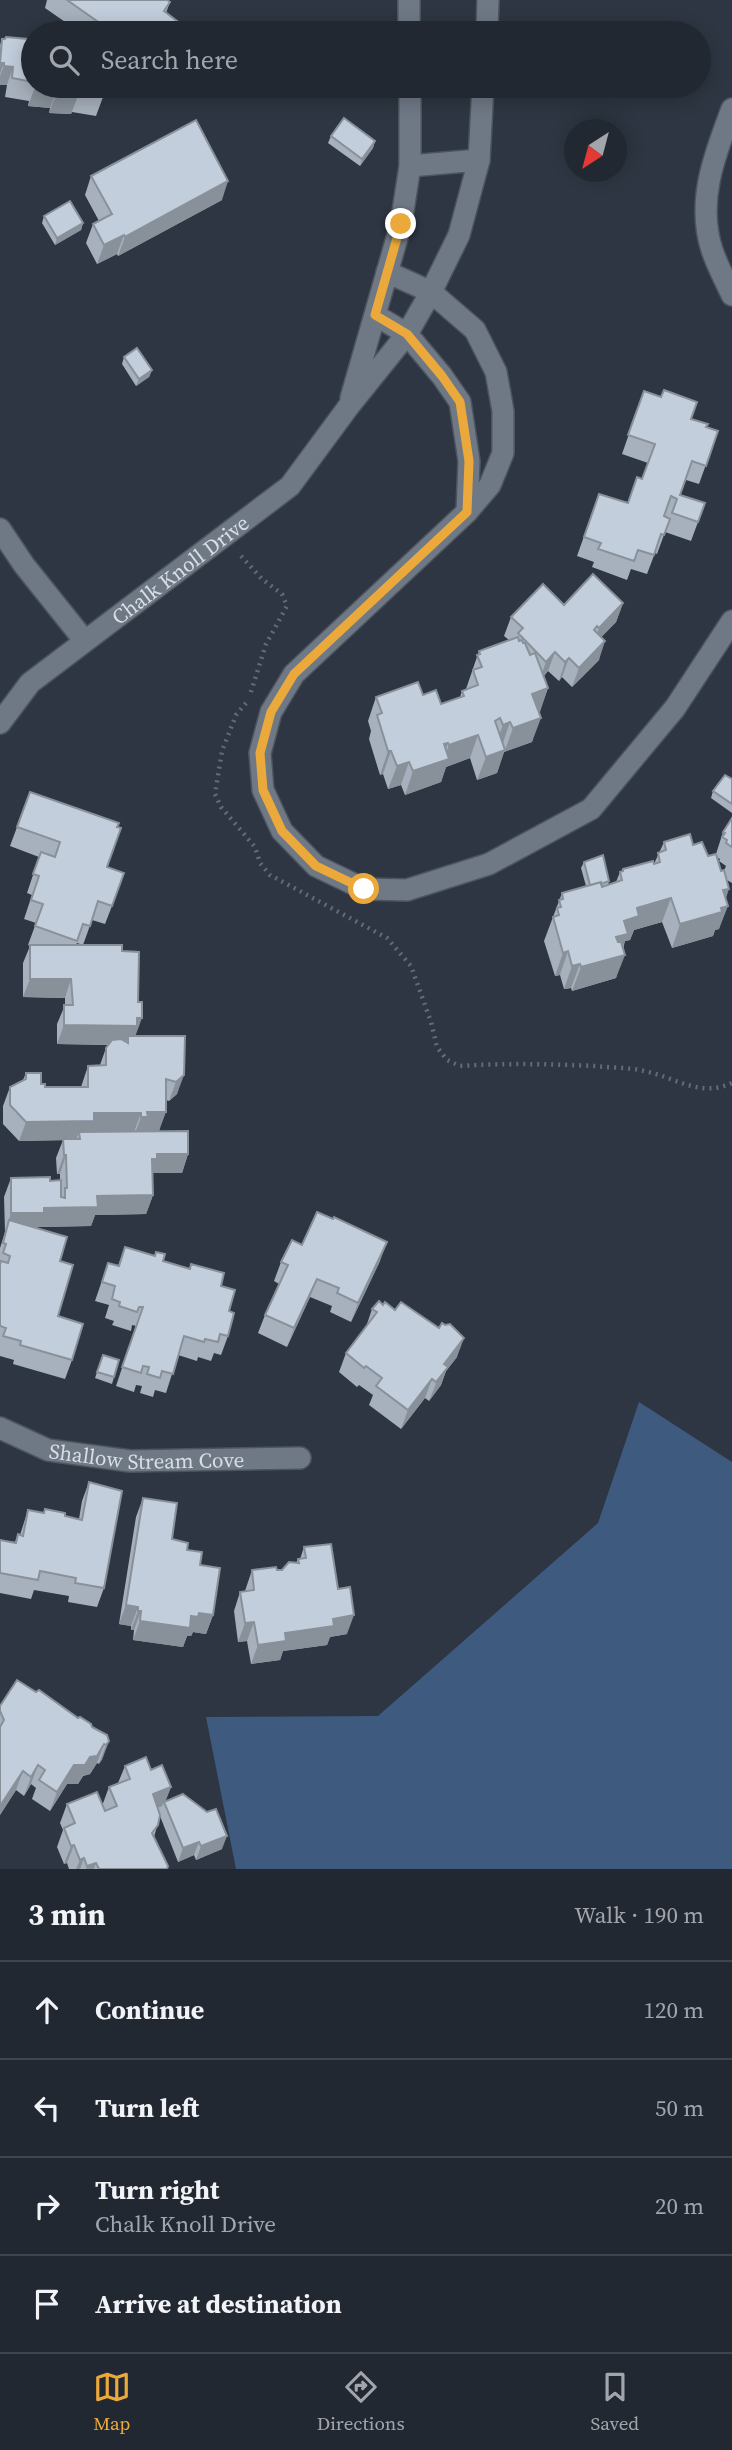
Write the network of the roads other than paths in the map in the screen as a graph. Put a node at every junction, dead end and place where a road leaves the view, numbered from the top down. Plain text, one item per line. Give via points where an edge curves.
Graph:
1 (409, 0) edge
2 (488, 0) edge
3 (409, 21) edge
4 (487, 21) edge
5 (410, 98) edge
6 (483, 98) edge
7 (732, 109) edge
8 (479, 160) junction
9 (410, 166) junction
10 (387, 272) junction
11 (431, 292) junction
12 (732, 295) edge
13 (375, 315) junction
14 (407, 334) junction
15 (349, 406) junction
16 (467, 512) junction
17 (0, 529) edge
18 (732, 621) edge
19 (84, 640) junction
20 (0, 723) edge
21 (0, 1428) edge
22 (300, 1458) dead end

1 - 3 street
2 - 4 street
5 - 9 street, Chalk Knoll Drive
6 - 8 street, Chalk Knoll Drive
7 - 12 street via 710,168 705,208 711,249
8 - 9 street
8 - 11 street, Chalk Knoll Drive via 459,235
9 - 10 street, Chalk Knoll Drive via 401,224
10 - 11 street
10 - 13 street, Chalk Knoll Drive
11 - 14 street, Chalk Knoll Drive
11 - 16 street via 475,330 496,372 503,411 503,453 489,485
13 - 14 street
13 - 15 street, Chalk Knoll Drive
14 - 15 street, Chalk Knoll Drive
14 - 16 street via 460,402 469,461
15 - 19 street, Chalk Knoll Drive via 290,486
16 - 18 street via 294,674 271,712 260,753 263,790 282,831 316,866 364,889 407,890 489,864 591,809 675,708
17 - 19 street
19 - 20 street, Chalk Knoll Drive via 30,683
21 - 22 street, Shallow Stream Cove via 48,1450 130,1461

